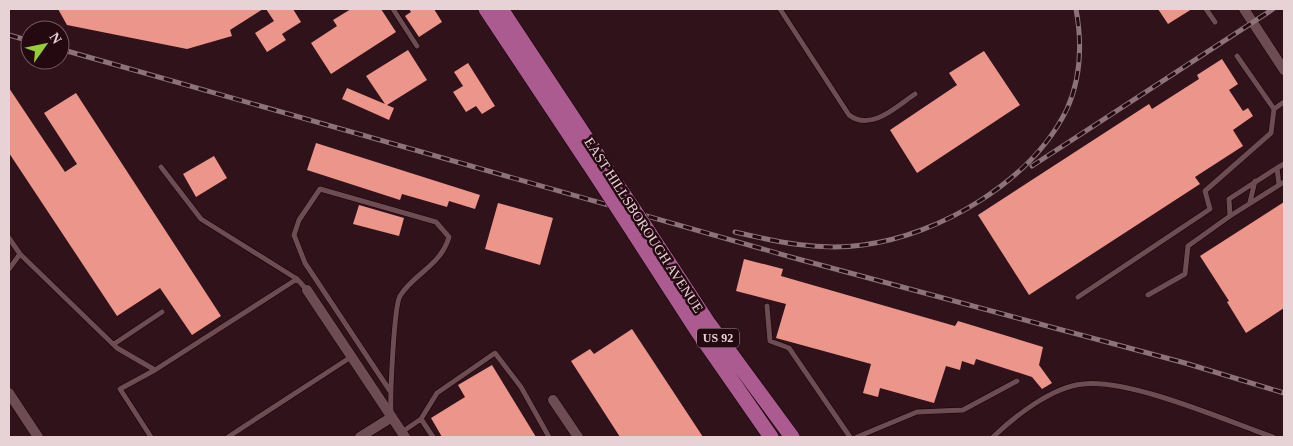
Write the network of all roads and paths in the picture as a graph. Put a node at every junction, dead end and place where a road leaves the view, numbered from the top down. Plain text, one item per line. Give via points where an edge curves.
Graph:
1 (393, 9) edge
2 (486, 9) edge
3 (501, 9) edge
4 (780, 9) edge
5 (1206, 9) edge
6 (1244, 9) edge
7 (1215, 22) dead end
8 (417, 46) dead end
9 (1237, 56) dead end
10 (1284, 70) edge
11 (915, 94) dead end
12 (1284, 102) edge
13 (1274, 109) junction
14 (1284, 164) edge
15 (161, 167) dead end
16 (1277, 168) junction
17 (1256, 181) junction
18 (1282, 183) edge
19 (1250, 202) junction
20 (1230, 216) junction
21 (9, 238) edge
22 (20, 254) junction
23 (9, 269) edge
24 (297, 279) junction
25 (307, 290) joint
26 (1148, 295) dead end
27 (1078, 297) dead end
28 (767, 306) dead end
29 (162, 312) dead end
30 (114, 344) junction
31 (351, 357) junction
32 (155, 370) junction
33 (1017, 381) dead end
34 (390, 392) junction
35 (9, 393) edge
36 (553, 400) dead end
37 (392, 417) junction
38 (421, 419) junction
39 (1004, 426) junction
40 (403, 435) edge
41 (38, 437) edge
42 (151, 437) edge
43 (228, 437) edge
44 (360, 437) edge
45 (433, 437) edge
46 (549, 437) edge
47 (578, 437) edge
48 (771, 437) edge
49 (792, 437) edge
50 (850, 437) edge
51 (857, 437) edge
52 (993, 437) edge
53 (998, 437) edge
54 (1273, 437) edge

1 - 8 lane
2 - 48 main road, EAST HILLSBOROUGH AVENUE / US 92, bridge via 698,332
3 - 49 main road, EAST HILLSBOROUGH AVENUE / US 92, bridge via 709,324
4 - 11 lane via 855,120 870,121
5 - 7 lane
6 - 10 street
9 - 13 lane
12 - 13 lane
13 - 27 lane via 1271,132 1205,191 1210,209
14 - 16 lane
15 - 24 lane via 201,219
16 - 17 lane
16 - 18 lane
17 - 19 lane
17 - 20 lane via 1229,199
18 - 19 lane
19 - 20 lane
20 - 26 lane via 1188,246 1185,274
21 - 22 lane
22 - 23 lane
22 - 30 lane
24 - 25 lane
24 - 32 lane
25 - 31 street
28 - 50 lane via 770,340 789,348
29 - 30 lane
30 - 32 lane
31 - 37 street
31 - 43 lane
32 - 42 lane via 120,389
33 - 51 lane via 963,410 916,412
34 - 34 lane via 399,297 444,252 449,237 436,222 320,189 299,220 294,235 305,263
34 - 37 lane
35 - 41 street
36 - 47 street
37 - 40 street
37 - 44 street
38 - 40 lane
38 - 45 lane
38 - 46 lane via 437,393 495,353 521,387
39 - 52 lane
39 - 53 lane
39 - 54 lane via 1029,407 1059,392 1083,384 1111,384 1168,400

